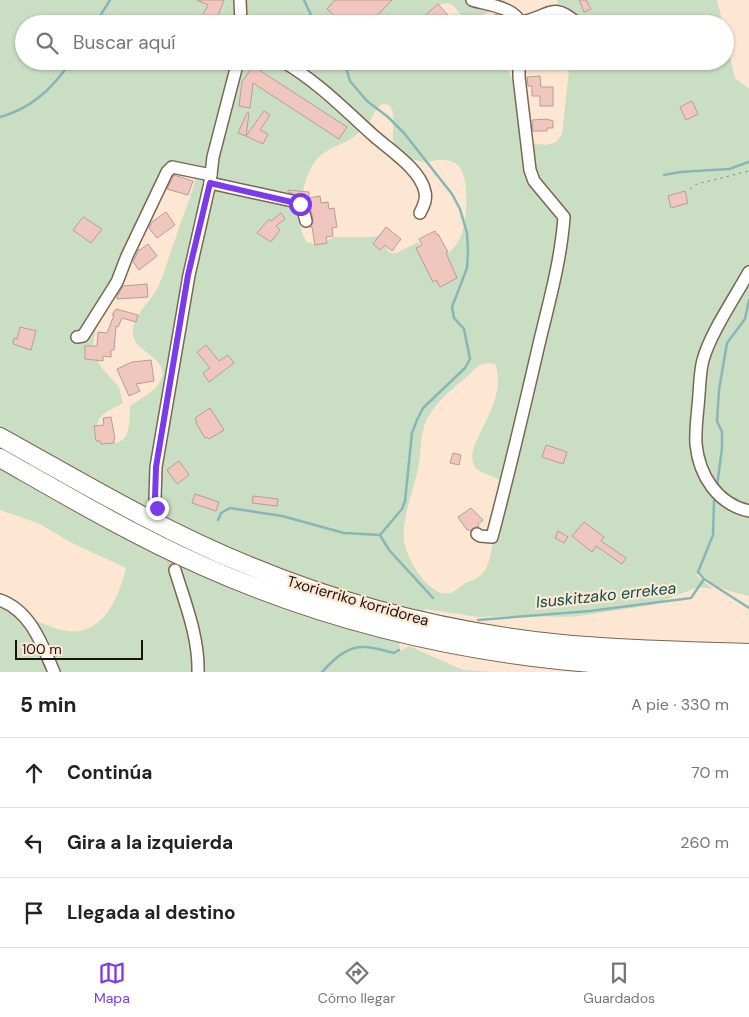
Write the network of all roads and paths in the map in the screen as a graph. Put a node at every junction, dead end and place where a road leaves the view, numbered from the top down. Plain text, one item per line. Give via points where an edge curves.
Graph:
1 (240, 0) edge
2 (472, 0) edge
3 (241, 15) edge
4 (515, 15) edge
5 (537, 15) edge
6 (571, 15) edge
7 (236, 70) edge
8 (295, 70) edge
9 (519, 70) edge
10 (749, 171) edge
11 (210, 179) junction
12 (690, 189) dead end
13 (420, 214) dead end
14 (306, 221) dead end
15 (749, 272) edge
16 (77, 337) dead end
17 (0, 437) edge
18 (0, 458) edge
19 (157, 508) tunnel mouth
20 (749, 511) edge
21 (477, 534) dead end
22 (175, 570) tunnel mouth
23 (0, 600) edge
24 (749, 653) edge
25 (749, 670) edge
26 (54, 672) edge
27 (198, 672) edge

1 - 3 street
2 - 4 street
5 - 6 street via 556,5 564,7
7 - 11 street
8 - 13 street via 399,156 420,180 426,192
9 - 21 street via 530,170 534,181 564,217 563,229 553,285 492,537
10 - 12 path
11 - 14 street via 297,202 302,206
11 - 16 street via 172,167 167,172 117,282 83,336
11 - 19 street via 188,275 156,467
15 - 20 street via 703,359 696,444 701,468 715,493 730,505
17 - 24 highway, Txorierriko korridorea via 116,502 221,554 292,583 372,608 472,631 553,643
18 - 25 highway, Txorierriko korridorea via 107,518 204,566 293,601 368,624 523,656 618,665
22 - 27 street via 195,636
23 - 26 street via 28,621

